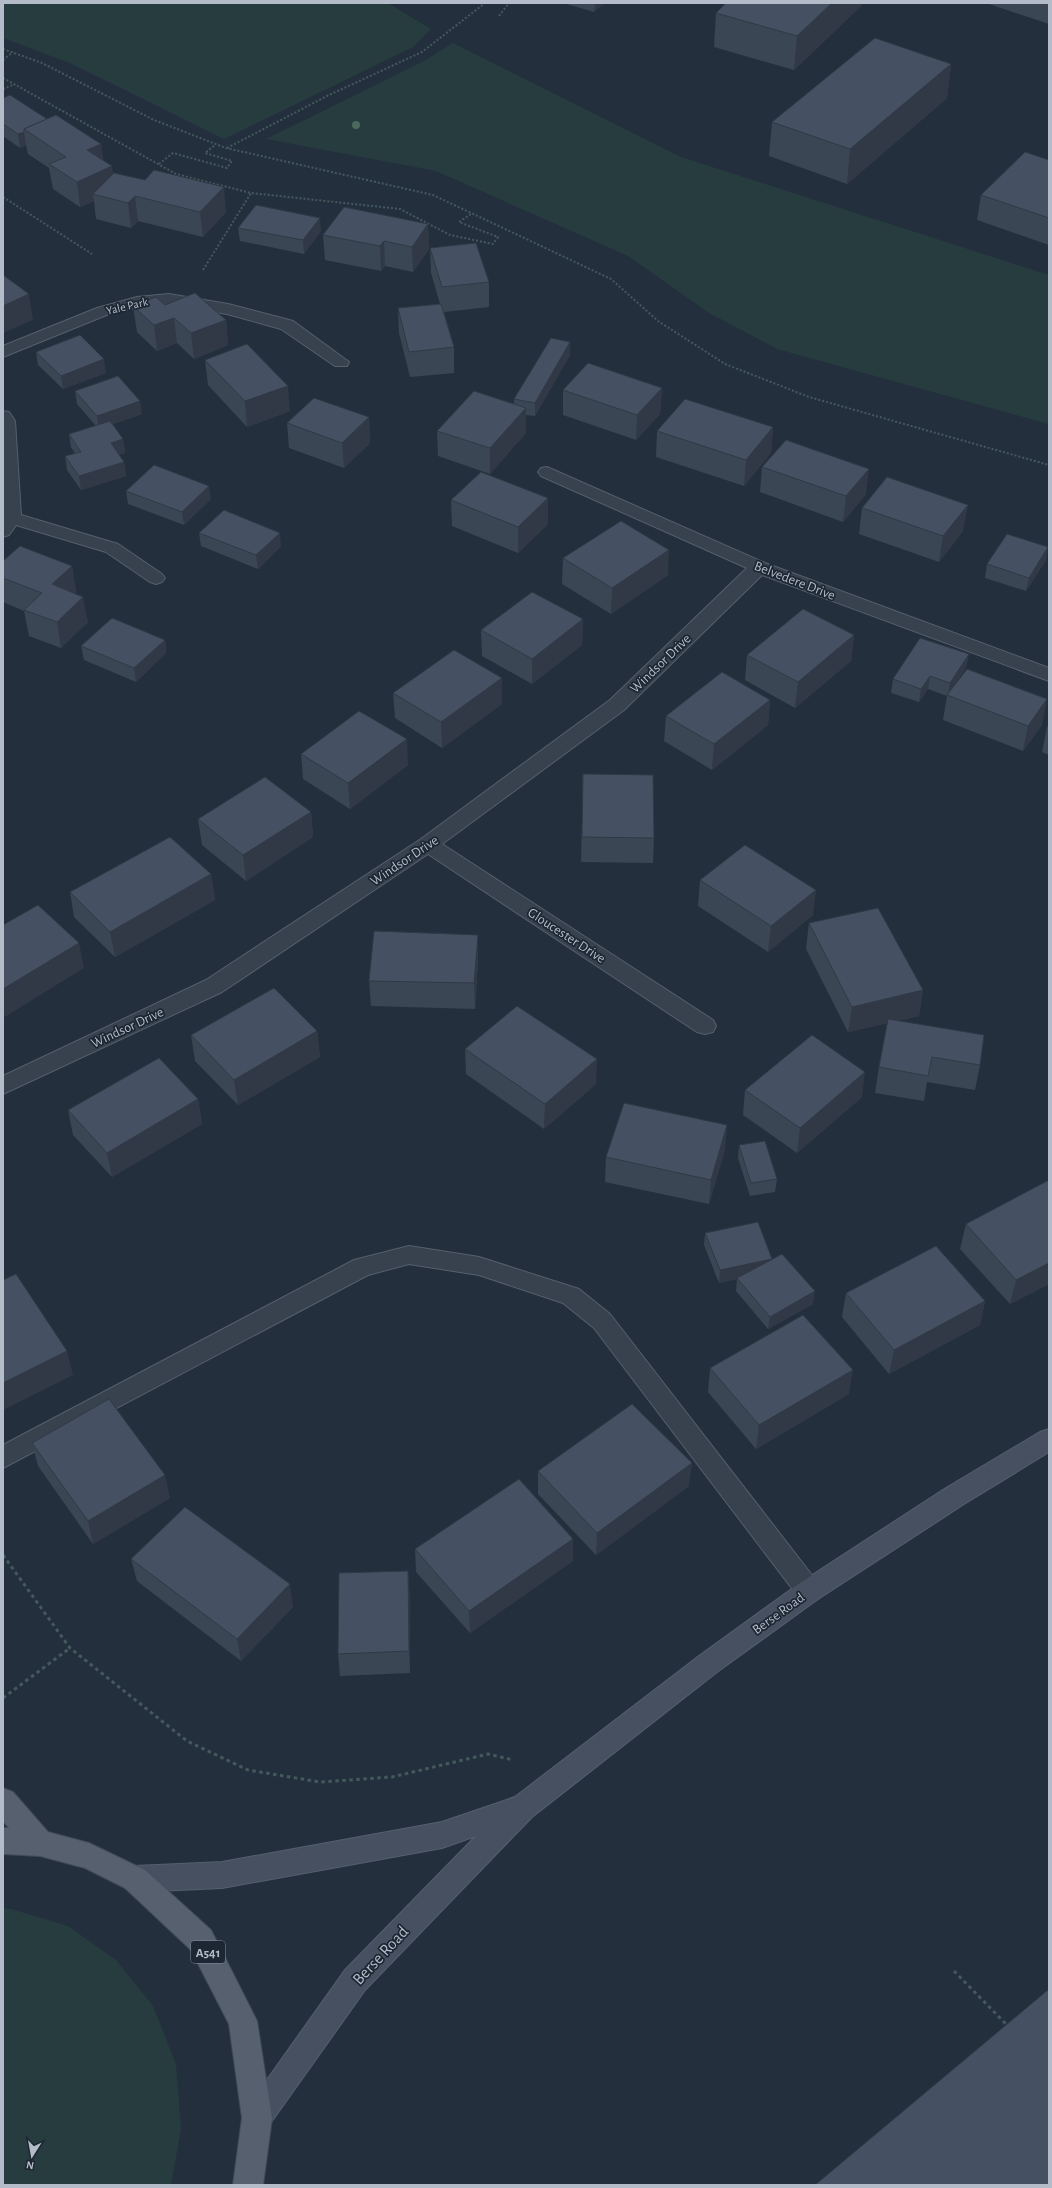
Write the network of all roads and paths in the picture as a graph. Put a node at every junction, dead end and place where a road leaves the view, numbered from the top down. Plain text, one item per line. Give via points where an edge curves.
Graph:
1 (485, 3) edge
2 (509, 3) edge
3 (499, 16) dead end
4 (3, 49) edge
5 (13, 52) junction
6 (3, 60) edge
7 (3, 78) edge
8 (15, 84) junction
9 (3, 89) edge
10 (216, 144) junction
11 (226, 148) junction
12 (159, 164) junction
13 (251, 193) junction
14 (3, 197) edge
15 (471, 213) junction
16 (92, 254) dead end
17 (183, 301) junction
18 (3, 352) edge
19 (341, 362) dead end
20 (3, 416) edge
21 (1049, 465) edge
22 (547, 472) dead end
23 (7, 524) edge
24 (759, 567) junction
25 (156, 578) dead end
26 (1049, 675) edge
27 (428, 844) junction
28 (706, 1026) dead end
29 (3, 1086) edge
30 (1049, 1439) edge
31 (3, 1457) edge
32 (3, 1555) edge
33 (808, 1591) junction
34 (70, 1648) junction
35 (3, 1698) edge
36 (488, 1754) dead end
37 (3, 1801) edge
38 (522, 1808) junction
39 (3, 1841) edge
40 (40, 1843) junction
41 (135, 1879) junction
42 (954, 1971) dead end
43 (1008, 2026) junction
44 (1002, 2031) edge
45 (1013, 2031) edge
46 (257, 2118) junction
47 (253, 2179) edge

1 - 11 path via 422,52 327,96
2 - 3 path
4 - 5 path
5 - 6 path
5 - 10 path via 42,63 154,120
7 - 8 path
8 - 9 path
8 - 12 path
10 - 11 path
10 - 12 path via 205,153 232,161 227,168 173,153
11 - 15 path via 433,195
12 - 13 path via 176,174
13 - 15 path via 400,209 450,235 493,244 498,237 459,222
13 - 17 path
14 - 16 path
15 - 21 path via 611,279 658,321 725,364 809,397
17 - 18 street, Yale Park via 169,299 137,302 103,311
17 - 19 street, Yale Park via 228,309 287,325
20 - 23 street via 6,421
22 - 24 street, Belvedere Drive
23 - 25 street via 112,548
24 - 26 street, Belvedere Drive
24 - 27 street, Windsor Drive via 617,705
27 - 28 street, Gloucester Drive
27 - 29 street, Windsor Drive via 214,986
30 - 33 main road, Berse Road
31 - 33 street via 362,1267 409,1255 479,1266 571,1296 602,1321
32 - 34 path
33 - 38 main road, Berse Road via 708,1664
34 - 35 path
34 - 36 path via 187,1741 248,1770 320,1782 392,1778
37 - 40 main road
38 - 41 main road, Berse Road via 442,1835 222,1875
38 - 46 main road, Berse Road via 355,1980
39 - 40 main road, A541
40 - 41 main road, A541 via 89,1856
41 - 46 main road, A541 via 201,1940 243,2021
42 - 43 path
43 - 44 path
43 - 45 path
46 - 47 main road, A541

